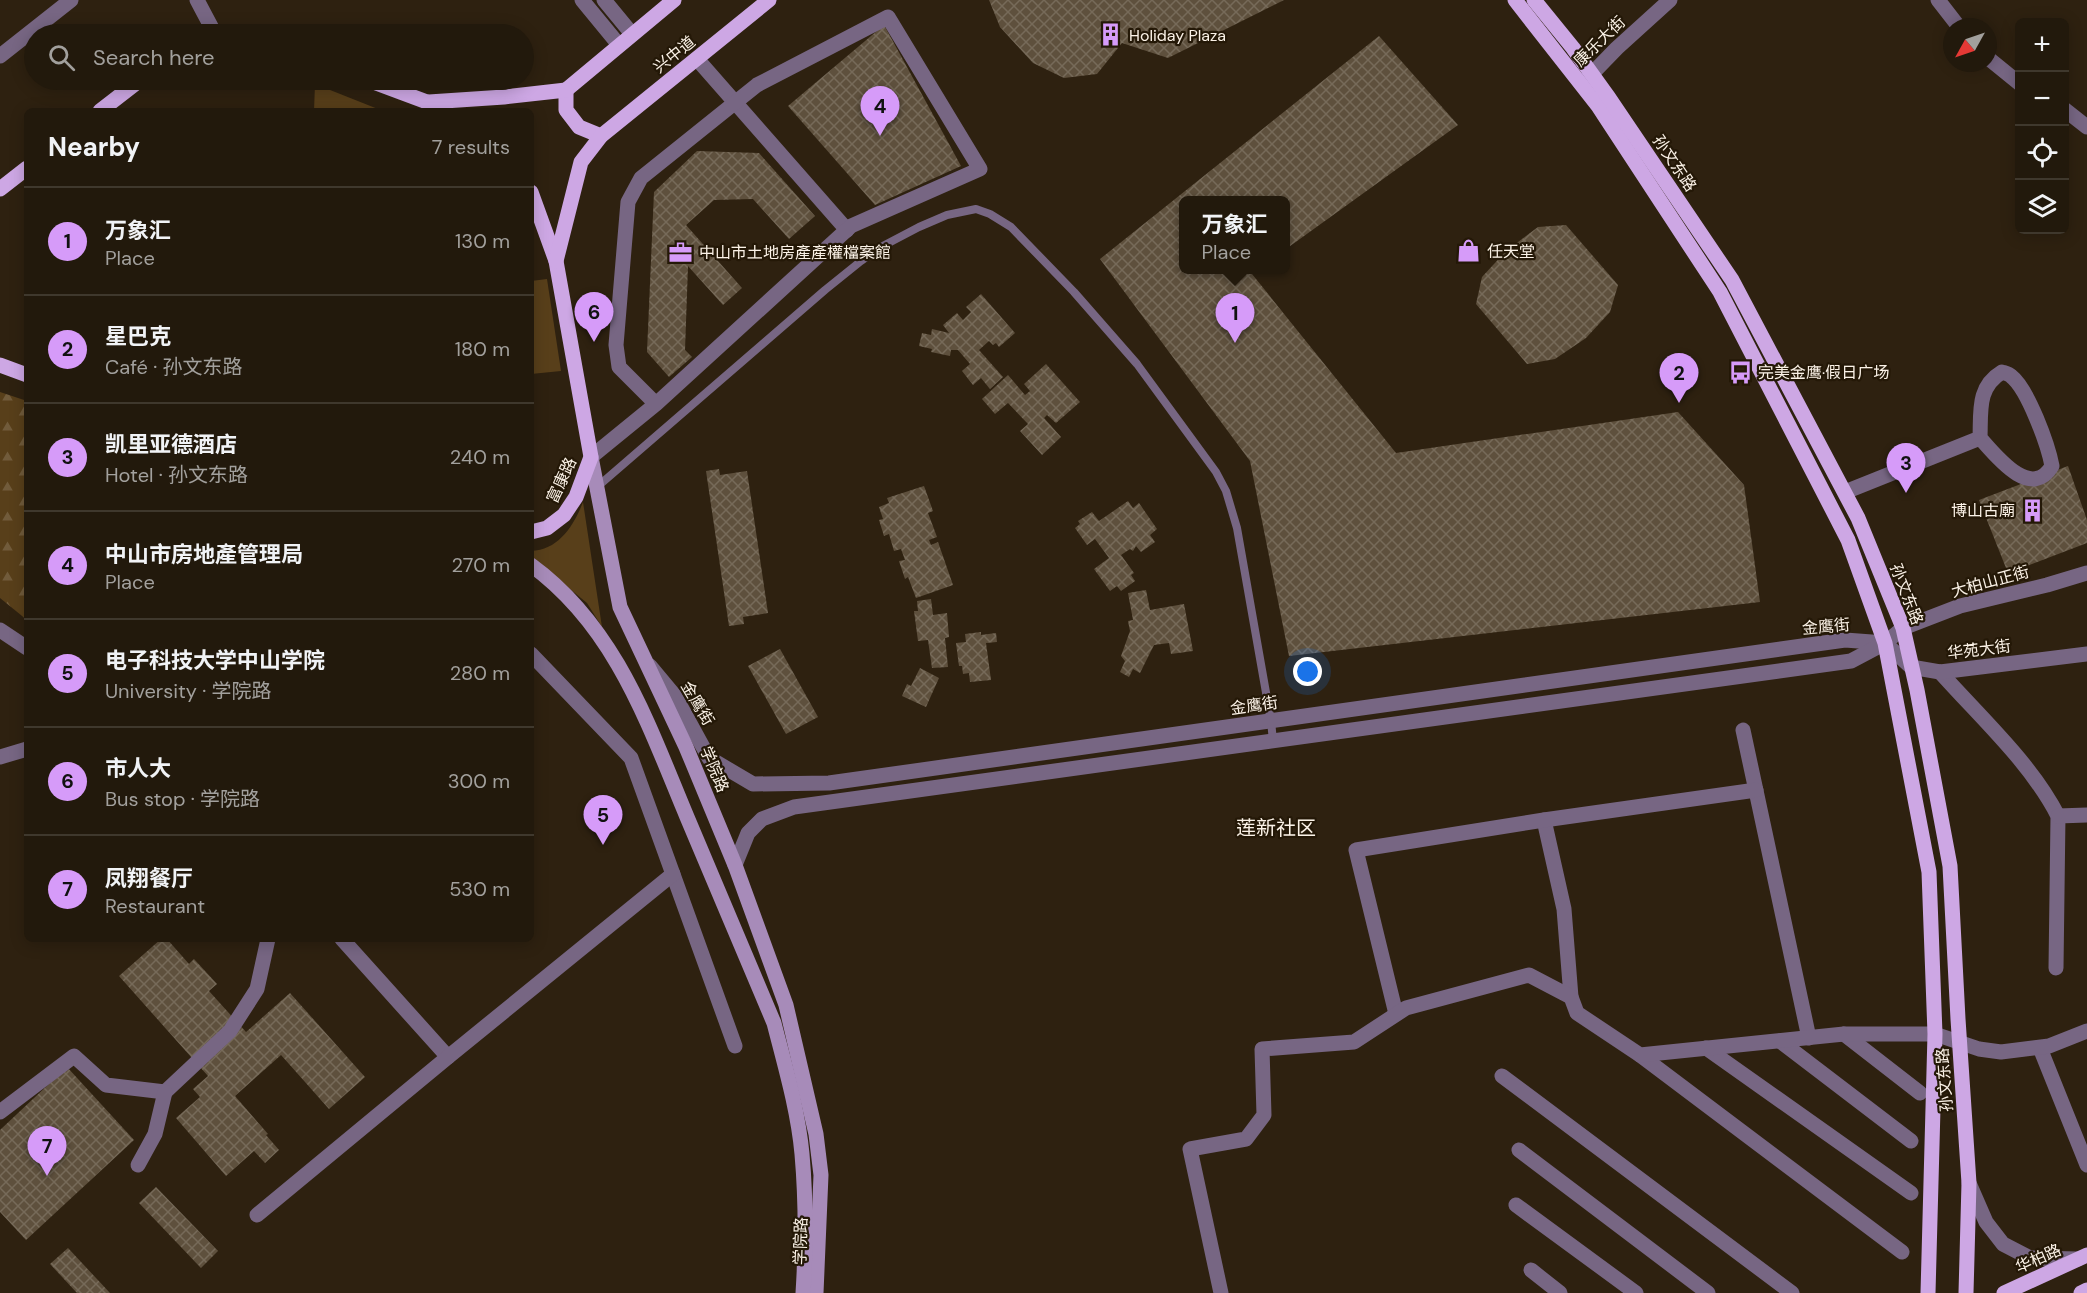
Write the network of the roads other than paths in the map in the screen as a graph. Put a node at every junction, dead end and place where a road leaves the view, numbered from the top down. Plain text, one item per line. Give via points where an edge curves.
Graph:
1 (71, 0) edge
2 (197, 0) edge
3 (582, 0) edge
4 (604, 0) edge
5 (674, 0) edge
6 (769, 0) edge
7 (1515, 0) edge
8 (1534, 0) edge
9 (1670, 0) edge
10 (1938, 0) edge
11 (1952, 18) edge
12 (41, 24) edge
13 (210, 24) edge
14 (632, 34) junction
15 (24, 37) edge
16 (619, 45) junction
17 (0, 56) edge
18 (697, 59) junction
19 (1997, 66) edge
20 (1586, 79) junction
21 (2015, 81) edge
22 (127, 90) edge
23 (396, 90) edge
24 (566, 90) junction
25 (429, 102) junction
26 (104, 108) edge
27 (441, 108) edge
28 (2069, 114) edge
29 (2087, 127) edge
30 (601, 136) junction
31 (24, 170) edge
32 (0, 189) edge
33 (534, 200) edge
34 (847, 230) junction
35 (556, 261) junction
36 (0, 365) edge
37 (24, 374) edge
38 (656, 404) junction
39 (1980, 438) junction
40 (591, 457) junction
41 (597, 487) junction
42 (1845, 492) junction
43 (534, 531) edge
44 (534, 567) edge
45 (2087, 573) edge
46 (1902, 628) junction
47 (0, 630) edge
48 (1885, 643) junction
49 (24, 646) edge
50 (2087, 654) edge
51 (534, 657) edge
52 (646, 660) junction
53 (1911, 668) junction
54 (1940, 672) junction
55 (1271, 721) junction
56 (1743, 730) dead end
57 (1273, 741) junction
58 (24, 750) edge
59 (0, 757) edge
60 (1756, 790) junction
61 (2087, 815) edge
62 (2058, 816) junction
63 (1544, 820) junction
64 (735, 865) junction
65 (673, 874) junction
66 (267, 942) edge
67 (345, 942) edge
68 (2056, 968) dead end
69 (1571, 997) junction
70 (1396, 1014) junction
71 (2087, 1031) edge
72 (1844, 1034) junction
73 (1935, 1034) junction
74 (1809, 1038) junction
75 (1780, 1041) junction
76 (1960, 1041) junction
77 (735, 1046) dead end
78 (1706, 1048) junction
79 (2040, 1048) junction
80 (1641, 1055) junction
81 (448, 1057) junction
82 (1502, 1076) dead end
83 (165, 1092) junction
84 (1920, 1093) dead end
85 (0, 1112) edge
86 (1911, 1141) dead end
87 (1519, 1150) dead end
88 (2087, 1165) edge
89 (138, 1166) dead end
90 (1969, 1183) junction
91 (1911, 1193) dead end
92 (1516, 1205) dead end
93 (257, 1215) dead end
94 (1902, 1252) dead end
95 (2083, 1257) edge
96 (1531, 1270) dead end
97 (2087, 1290) edge
98 (803, 1293) edge
99 (816, 1293) edge
100 (1221, 1293) edge
101 (1560, 1293) edge
102 (1636, 1293) edge
103 (1708, 1293) edge
104 (1792, 1293) edge
105 (1928, 1293) edge
106 (1966, 1293) edge
107 (2004, 1293) edge
108 (2081, 1293) edge

1 - 12 street
2 - 13 street
3 - 16 street
4 - 14 street
5 - 14 main road
6 - 18 main road, 兴中道
7 - 20 main road, 孙文东路
8 - 20 main road, 孙文东路
9 - 20 street, 康乐大街
10 - 11 street
14 - 16 main road
15 - 17 street
16 - 24 main road
18 - 30 main road, 兴中道
18 - 34 street
19 - 21 street
20 - 42 main road, 孙文东路 via 1732,280
20 - 48 main road, 孙文东路 via 1621,141 1720,292 1848,540
22 - 26 main road
23 - 25 main road
24 - 25 main road
24 - 30 main road via 566,110 579,127
25 - 27 main road
28 - 29 street
30 - 35 main road, 兴中道 via 581,162
31 - 32 main road
33 - 35 main road
34 - 38 street
34 - 38 street via 980,169 888,17 757,86 641,178 628,202 616,345 619,367
35 - 40 main road, 学院路
36 - 37 main road
38 - 40 street
39 - 39 street via 2010,469 2028,479 2038,479 2052,466 2027,397 2012,376 2002,372 1984,390
39 - 42 street
40 - 41 main road, 学院路
40 - 43 main road, 富康路 via 576,497 564,516
41 - 52 main road, 学院路 via 620,608
41 - 55 lane via 861,261 919,227 976,209 1011,227 1081,300 1137,364 1216,472 1237,528
42 - 46 main road, 孙文东路
44 - 98 main road, 学院路 via 555,582 602,636 636,696 774,1023 802,1153
45 - 46 street, 大柏山正街 via 1960,606
46 - 48 street
46 - 53 main road, 孙文东路
47 - 49 street
48 - 53 street
48 - 55 street, 金鹰街 via 1845,640
48 - 57 street via 1851,662
48 - 73 main road, 孙文东路 via 1929,872
50 - 54 street, 华苑大街
51 - 65 street via 631,758
52 - 55 street, 金鹰街 via 675,696 709,758 753,784 829,783
52 - 64 main road, 学院路
53 - 54 street, 华苑大街
53 - 76 main road, 孙文东路 via 1950,866
54 - 62 street via 2032,775
55 - 57 lane
56 - 60 street
57 - 64 street via 794,807 762,819 748,833
58 - 59 street
60 - 63 street
60 - 74 street
61 - 62 street
62 - 68 street
63 - 69 street via 1564,909
63 - 70 street via 1356,850
64 - 99 main road, 学院路 via 786,1005 816,1134 821,1175
65 - 77 street
65 - 81 street
66 - 83 street via 257,989 230,1031
67 - 81 street
69 - 70 street via 1529,975
69 - 80 street via 1577,1013
70 - 100 street via 1354,1042 1262,1049 1264,1116 1246,1139 1190,1149
71 - 79 street
72 - 73 street
72 - 74 street
72 - 84 street
73 - 76 street
73 - 105 main road, 孙文东路
74 - 75 street
75 - 78 street
75 - 86 street
76 - 79 street via 2001,1052
76 - 90 main road, 孙文东路
78 - 80 street
78 - 91 street
79 - 88 street
80 - 94 street
81 - 93 street
82 - 104 street
83 - 85 street via 106,1085 74,1056
83 - 89 street via 155,1134
87 - 103 street
90 - 95 street via 1986,1222 2003,1244 2030,1258
90 - 106 main road, 孙文东路
92 - 102 street
95 - 107 main road, 华柏路
96 - 101 street
97 - 108 main road

